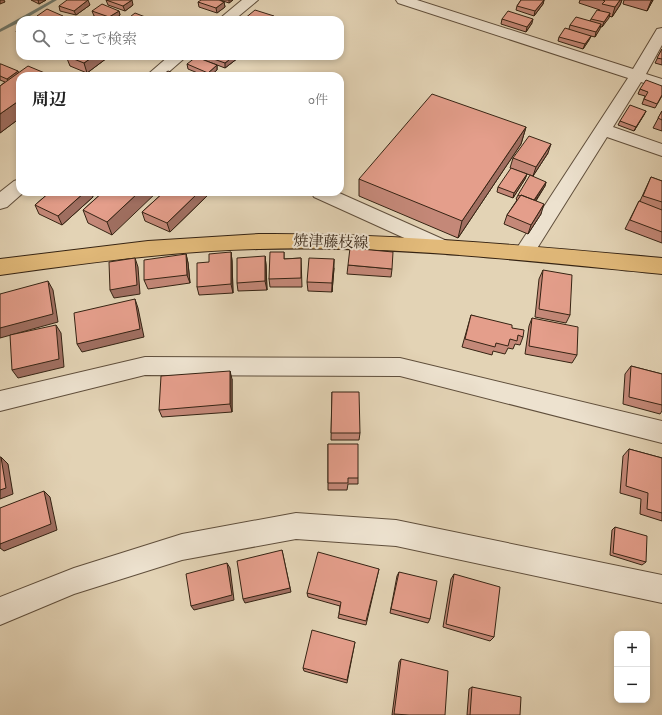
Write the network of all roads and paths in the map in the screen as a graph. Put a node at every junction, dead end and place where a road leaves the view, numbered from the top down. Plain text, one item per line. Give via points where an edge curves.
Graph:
1 (251, 0) edge
2 (403, 0) edge
3 (230, 16) edge
4 (662, 32) edge
5 (175, 60) edge
6 (159, 72) edge
7 (637, 76) junction
8 (662, 84) edge
9 (602, 129) junction
10 (662, 150) edge
11 (16, 188) edge
12 (329, 196) edge
13 (0, 202) edge
14 (440, 246) junction
15 (524, 253) junction
16 (662, 266) edge
17 (0, 267) edge
18 (0, 401) edge
19 (662, 432) edge
20 (662, 589) edge
21 (0, 611) edge

1 - 3 street
2 - 7 street
4 - 7 street
5 - 6 street
7 - 8 street
7 - 9 street
9 - 10 street
9 - 15 street
11 - 13 street
12 - 14 street
14 - 15 main road, 焼津藤枝線
14 - 17 main road, 焼津藤枝線 via 295,241 227,242 116,252
15 - 16 main road, 焼津藤枝線
18 - 19 street via 145,366 400,367
20 - 21 street via 396,533 296,526 182,547 74,581

